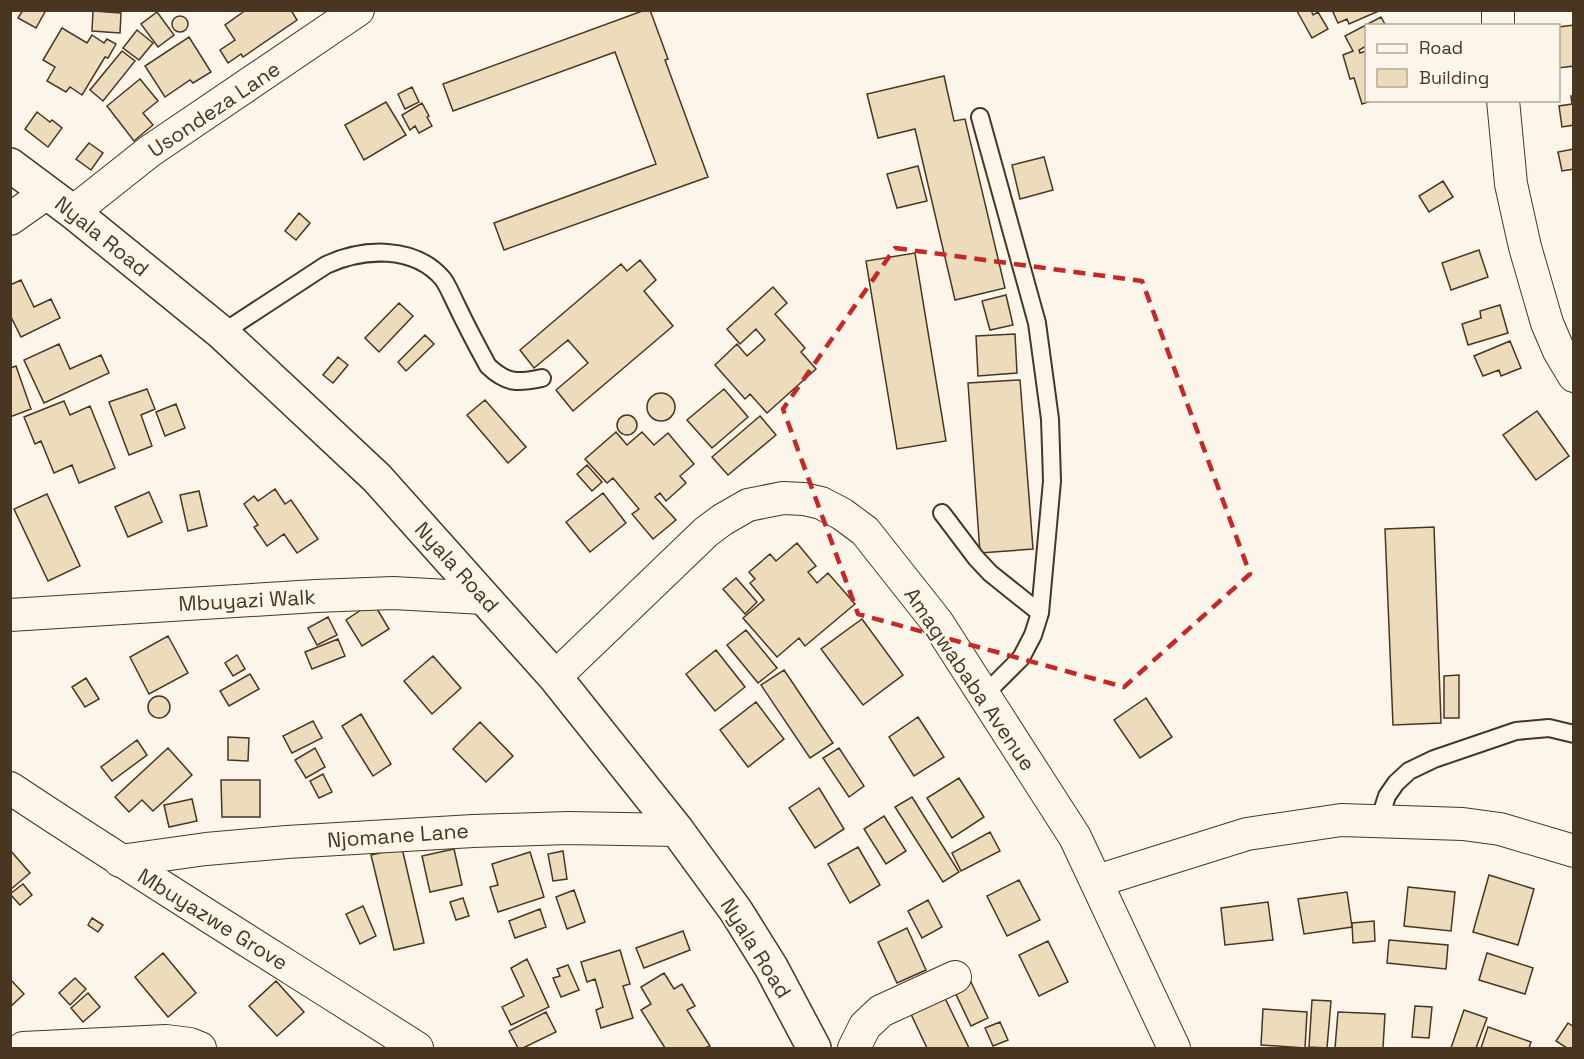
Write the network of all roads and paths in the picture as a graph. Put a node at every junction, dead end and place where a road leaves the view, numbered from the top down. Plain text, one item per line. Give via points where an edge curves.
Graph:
1 (358, 10) edge
2 (1503, 102) edge
3 (980, 117) dead end
4 (10, 165) edge
5 (47, 193) junction
6 (73, 212) junction
7 (10, 219) edge
8 (222, 333) junction
9 (1574, 376) edge
10 (542, 378) dead end
11 (942, 513) dead end
12 (484, 597) junction
13 (1040, 613) junction
14 (10, 615) edge
15 (555, 677) junction
16 (984, 695) junction
17 (1574, 734) edge
18 (10, 788) edge
19 (1379, 821) junction
20 (677, 830) junction
21 (1574, 851) edge
22 (120, 861) junction
23 (1097, 881) junction
24 (955, 977) dead end
25 (23, 1048) edge
26 (200, 1048) edge
27 (417, 1048) edge
28 (814, 1048) edge
29 (854, 1048) edge
30 (1174, 1048) edge

1 - 6 street, Usondeza Lane via 150,151
2 - 9 street via 1511,184 1525,247 1547,323
3 - 13 lane via 1037,323 1049,407 1052,481
4 - 5 street, Nyala Road
5 - 6 street, Nyala Road
5 - 7 street
6 - 8 street, Nyala Road
8 - 10 lane via 326,265 373,252 400,255 422,263 444,280 488,366 499,376 522,382
8 - 12 street, Nyala Road via 377,478
11 - 13 lane via 990,573
12 - 14 street, Mbuyazi Walk via 420,593 327,595
12 - 15 street, Nyala Road
13 - 16 lane via 1022,658
15 - 16 street, Amagwababa Avenue via 706,532 748,506 783,498 821,503 865,531 937,622
15 - 20 street, Nyala Road
16 - 23 street, Amagwababa Avenue via 1075,837
17 - 19 lane via 1549,728 1516,730 1434,759 1409,771 1396,783
18 - 22 street, Mbuyazwe Grove
19 - 21 street via 1500,829
19 - 23 street via 1341,819 1247,834
20 - 22 street, Njomane Lane via 473,831 287,842
20 - 28 street, Nyala Road via 748,930
22 - 27 street, Mbuyazwe Grove
23 - 30 street, Amagwababa Avenue
24 - 29 street via 881,1011 865,1026
25 - 26 street via 166,1041

